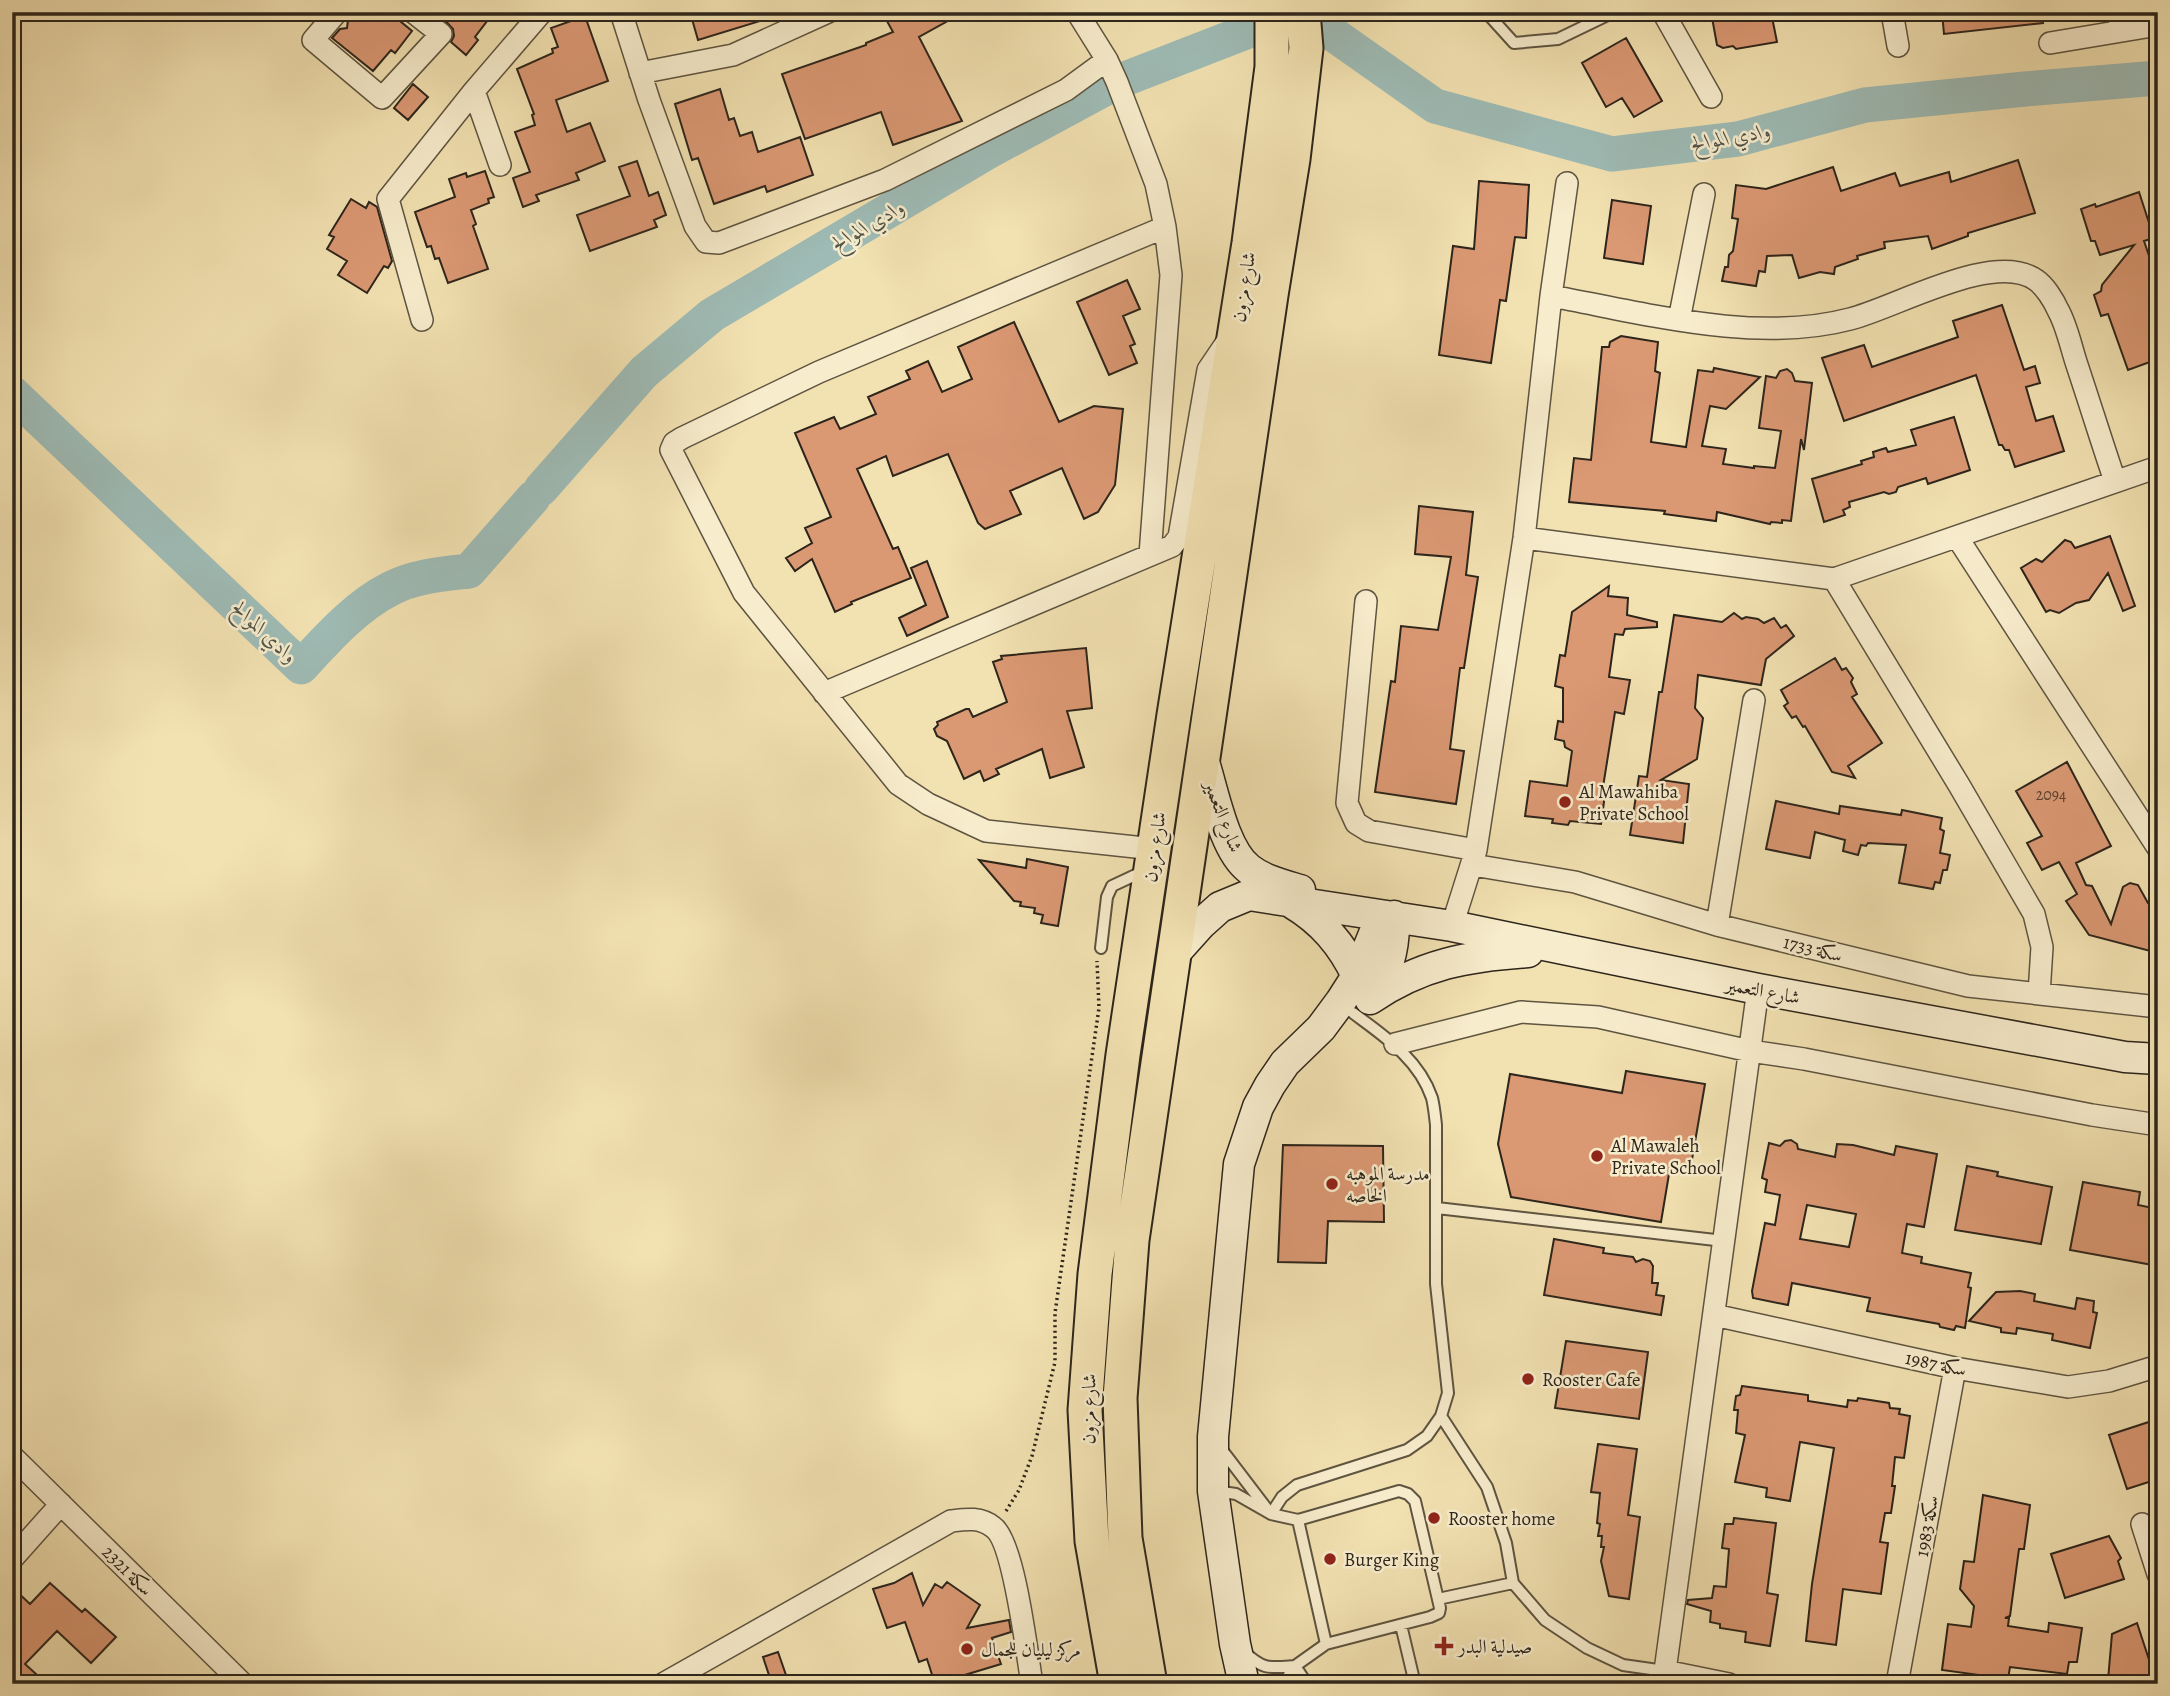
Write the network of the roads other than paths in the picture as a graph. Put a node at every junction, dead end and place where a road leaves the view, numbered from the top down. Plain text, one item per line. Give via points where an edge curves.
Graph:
1 (337, 12) edge
2 (413, 12) edge
3 (542, 12) edge
4 (621, 12) edge
5 (828, 12) edge
6 (1077, 12) edge
7 (1272, 12) edge
8 (1303, 12) edge
9 (1486, 12) edge
10 (1614, 12) edge
11 (1663, 12) edge
12 (1892, 12) edge
13 (2115, 22) edge
14 (2158, 25) edge
15 (2050, 43) dead end
16 (1898, 46) dead end
17 (1107, 60) junction
18 (640, 73) junction
19 (474, 91) junction
20 (1711, 97) dead end
21 (500, 165) dead end
22 (1567, 183) dead end
23 (1704, 194) dead end
24 (1166, 227) junction
25 (1550, 296) junction
26 (422, 320) dead end
27 (1679, 320) junction
28 (1236, 328) junction
29 (2158, 467) edge
30 (2115, 481) junction
31 (1957, 537) junction
32 (1524, 538) junction
33 (1150, 555) junction
34 (1835, 579) junction
35 (1366, 601) dead end
36 (824, 694) junction
37 (1754, 700) dead end
38 (1203, 759) junction
39 (2158, 848) edge
40 (1153, 858) junction
41 (1474, 858) junction
42 (1289, 901) junction
43 (1382, 914) junction
44 (1717, 925) junction
45 (1452, 926) junction
46 (1101, 948) road end
47 (1559, 949) junction
48 (1174, 954) junction
49 (1758, 989) junction
50 (2039, 995) junction
51 (1360, 996) junction
52 (2158, 1007) edge
53 (1395, 1044) junction
54 (1750, 1051) junction
55 (2158, 1059) edge
56 (2158, 1125) edge
57 (1437, 1208) junction
58 (1724, 1241) junction
59 (1714, 1315) junction
60 (2158, 1366) edge
61 (1955, 1368) junction
62 (1441, 1416) junction
63 (1213, 1437) junction
64 (12, 1456) edge
65 (1213, 1491) junction
66 (61, 1504) junction
67 (1271, 1514) junction
68 (1298, 1520) junction
69 (2142, 1524) dead end
70 (12, 1559) edge
71 (2158, 1574) edge
72 (1513, 1583) junction
73 (1438, 1599) junction
74 (1401, 1625) junction
75 (1235, 1644) junction
76 (1326, 1644) junction
77 (1295, 1666) junction
78 (1665, 1671) junction
79 (243, 1684) edge
80 (663, 1684) edge
81 (1032, 1684) edge
82 (1116, 1684) edge
83 (1150, 1684) edge
84 (1244, 1684) edge
85 (1283, 1684) edge
86 (1307, 1684) edge
87 (1415, 1684) edge
88 (1729, 1684) edge
89 (1896, 1684) edge

1 - 2 street via 313,40 382,98 441,34
3 - 19 street
4 - 18 street
5 - 18 street via 733,55
6 - 17 street
7 - 28 main road, شارع مزون via 1272,66
8 - 38 main road, شارع مزون via 1306,48 1293,159
9 - 10 lane via 1514,44 1558,39
11 - 20 street
12 - 16 street
13 - 14 street
13 - 15 street
17 - 18 street via 1066,90 885,180 719,243 706,243 695,226
17 - 24 street via 1156,184
19 - 21 street
19 - 26 street via 388,199
22 - 25 street
23 - 27 street
24 - 33 street via 1171,275
24 - 36 street via 819,373 674,443 671,450 744,593
25 - 27 street
25 - 32 street
27 - 30 street via 1769,330 1802,328 1851,319 1988,273 2024,273 2039,282 2059,310
28 - 33 street via 1208,370 1179,537 1172,547
28 - 40 main road, شارع مزون
29 - 30 street
30 - 31 street
31 - 34 street
31 - 39 street
32 - 34 street
32 - 41 street
33 - 36 street
34 - 50 street via 2034,914 2042,947
35 - 41 street, سكة 1733 via 1348,803 1356,823 1369,831
36 - 40 street via 898,784 928,804 986,831
37 - 44 street
38 - 43 main road, شارع التعمير via 1227,833 1249,869 1277,883
38 - 48 main road, شارع مزون
40 - 46 lane via 1112,886
40 - 82 main road, شارع مزون via 1095,1275 1085,1410 1092,1541
41 - 44 street, سكة 1733 via 1575,882
41 - 45 street
42 - 43 main road, شارع التعمير
42 - 48 main road, شارع التعمير via 1249,895 1220,906
42 - 51 main road via 1330,933 1350,960
43 - 45 main road, شارع التعمير
43 - 51 main road
44 - 50 street, سكة 1733 via 1968,986
45 - 47 main road, شارع التعمير
47 - 49 main road, شارع التعمير
47 - 51 main road via 1450,961
48 - 83 main road, شارع مزون via 1132,1240 1120,1398 1125,1538
49 - 54 street
49 - 55 main road, شارع التعمير via 2125,1057
50 - 52 street, سكة 1733
51 - 53 lane
51 - 63 main road via 1284,1063 1258,1107 1239,1164
53 - 54 street via 1521,1012 1598,1017
53 - 57 lane via 1432,1098
54 - 56 street
54 - 58 street
57 - 58 lane
57 - 62 lane via 1437,1306 1448,1393
58 - 59 street
59 - 61 street, سكة 1987
59 - 78 street
60 - 61 street, سكة 1987 via 2068,1387
61 - 89 street, سكة 1983
62 - 67 lane via 1427,1436 1407,1450 1297,1485
62 - 72 lane via 1487,1487 1506,1543
63 - 65 main road
63 - 67 lane
64 - 66 street, سكة 2321
65 - 67 lane via 1237,1494
65 - 75 main road
66 - 70 street
66 - 79 street, سكة 2321
67 - 68 lane
68 - 73 lane via 1390,1493 1408,1494 1418,1510
68 - 76 lane
69 - 71 street
72 - 73 lane
72 - 78 lane via 1545,1620 1587,1648 1623,1665
73 - 74 lane via 1440,1608 1435,1616
74 - 76 lane
74 - 87 lane
75 - 77 lane via 1259,1665
75 - 84 main road
76 - 77 lane
77 - 85 lane
77 - 86 lane
78 - 88 street
80 - 81 street via 951,1521 973,1518 995,1528 1009,1552

